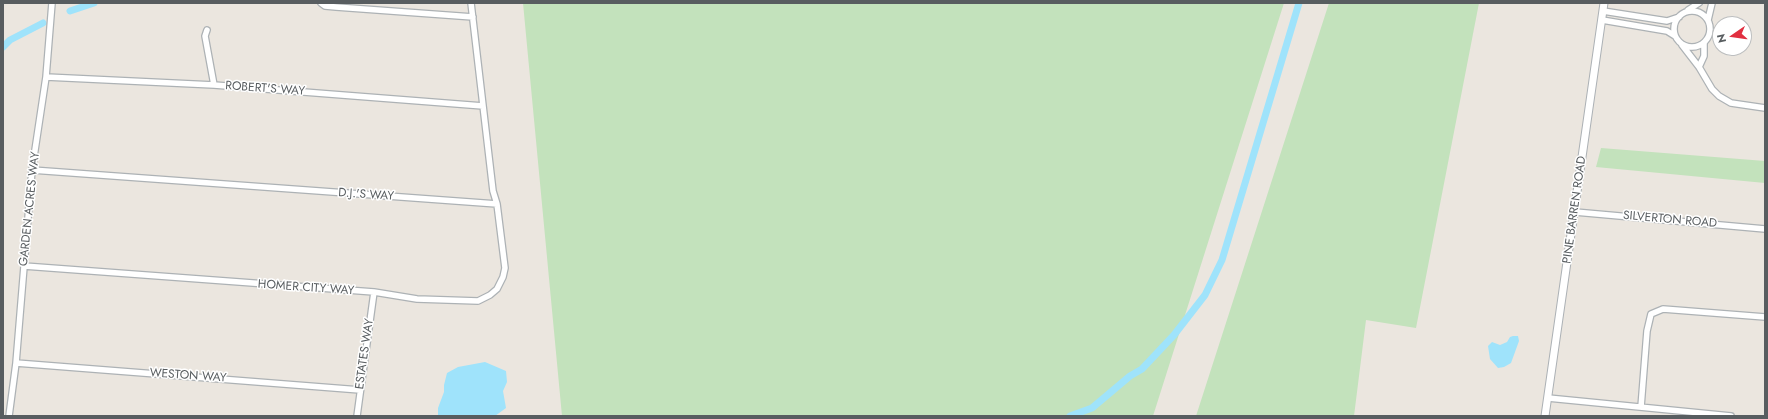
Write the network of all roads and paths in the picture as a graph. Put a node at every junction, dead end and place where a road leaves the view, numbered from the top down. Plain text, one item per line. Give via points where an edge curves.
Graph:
1 (52, 3) edge
2 (321, 3) edge
3 (471, 3) edge
4 (1604, 3) edge
5 (1700, 3) edge
6 (1712, 3) edge
7 (1603, 11) junction
8 (1686, 11) junction
9 (1679, 16) junction
10 (472, 18) junction
11 (1602, 20) junction
12 (1708, 20) junction
13 (207, 30) dead end
14 (1675, 36) junction
15 (1704, 43) junction
16 (1681, 44) junction
17 (1699, 67) junction
18 (46, 77) junction
19 (214, 86) junction
20 (483, 106) junction
21 (1765, 108) edge
22 (32, 170) junction
23 (497, 204) junction
24 (1575, 212) junction
25 (1765, 229) edge
26 (24, 266) junction
27 (374, 292) junction
28 (1765, 317) edge
29 (16, 363) junction
30 (360, 390) junction
31 (1548, 398) junction
32 (1641, 407) junction
33 (9, 416) edge
34 (357, 416) edge
35 (1545, 416) edge
36 (1731, 416) edge

1 - 18 street, GARDEN ACRES WAY
2 - 10 street via 325,6
3 - 10 street
4 - 7 main road, PINE BARREN ROAD
5 - 8 street
6 - 12 street
7 - 9 street via 1667,21
7 - 11 main road, PINE BARREN ROAD
8 - 9 street
8 - 12 street via 1699,12
9 - 14 street via 1674,26
10 - 20 street
11 - 14 street via 1667,31
11 - 24 main road, PINE BARREN ROAD
12 - 15 street via 1710,34
13 - 19 street via 204,36
14 - 16 street
15 - 16 street via 1693,47
15 - 17 street via 1704,56
16 - 17 street
17 - 21 street via 1712,89 1727,101 1743,106
18 - 19 street, ROBERT'S WAY
18 - 22 street, GARDEN ACRES WAY
19 - 20 street, ROBERT'S WAY
20 - 23 street via 493,191
22 - 23 street, D.J.'S WAY
22 - 26 street, GARDEN ACRES WAY
23 - 27 street, HOMER CITY WAY via 505,268 500,283 490,295 478,301 465,301 417,299
24 - 25 street, SILVERTON ROAD
24 - 31 main road, PINE BARREN ROAD
26 - 27 street, HOMER CITY WAY
26 - 29 street, GARDEN ACRES WAY
27 - 30 street, ESTATES WAY
28 - 32 street via 1663,309 1651,314 1647,331
29 - 30 street, WESTON WAY
29 - 33 street, GARDEN ACRES WAY
30 - 34 street, ESTATES WAY
31 - 32 street
31 - 35 main road, PINE BARREN ROAD
32 - 36 street

